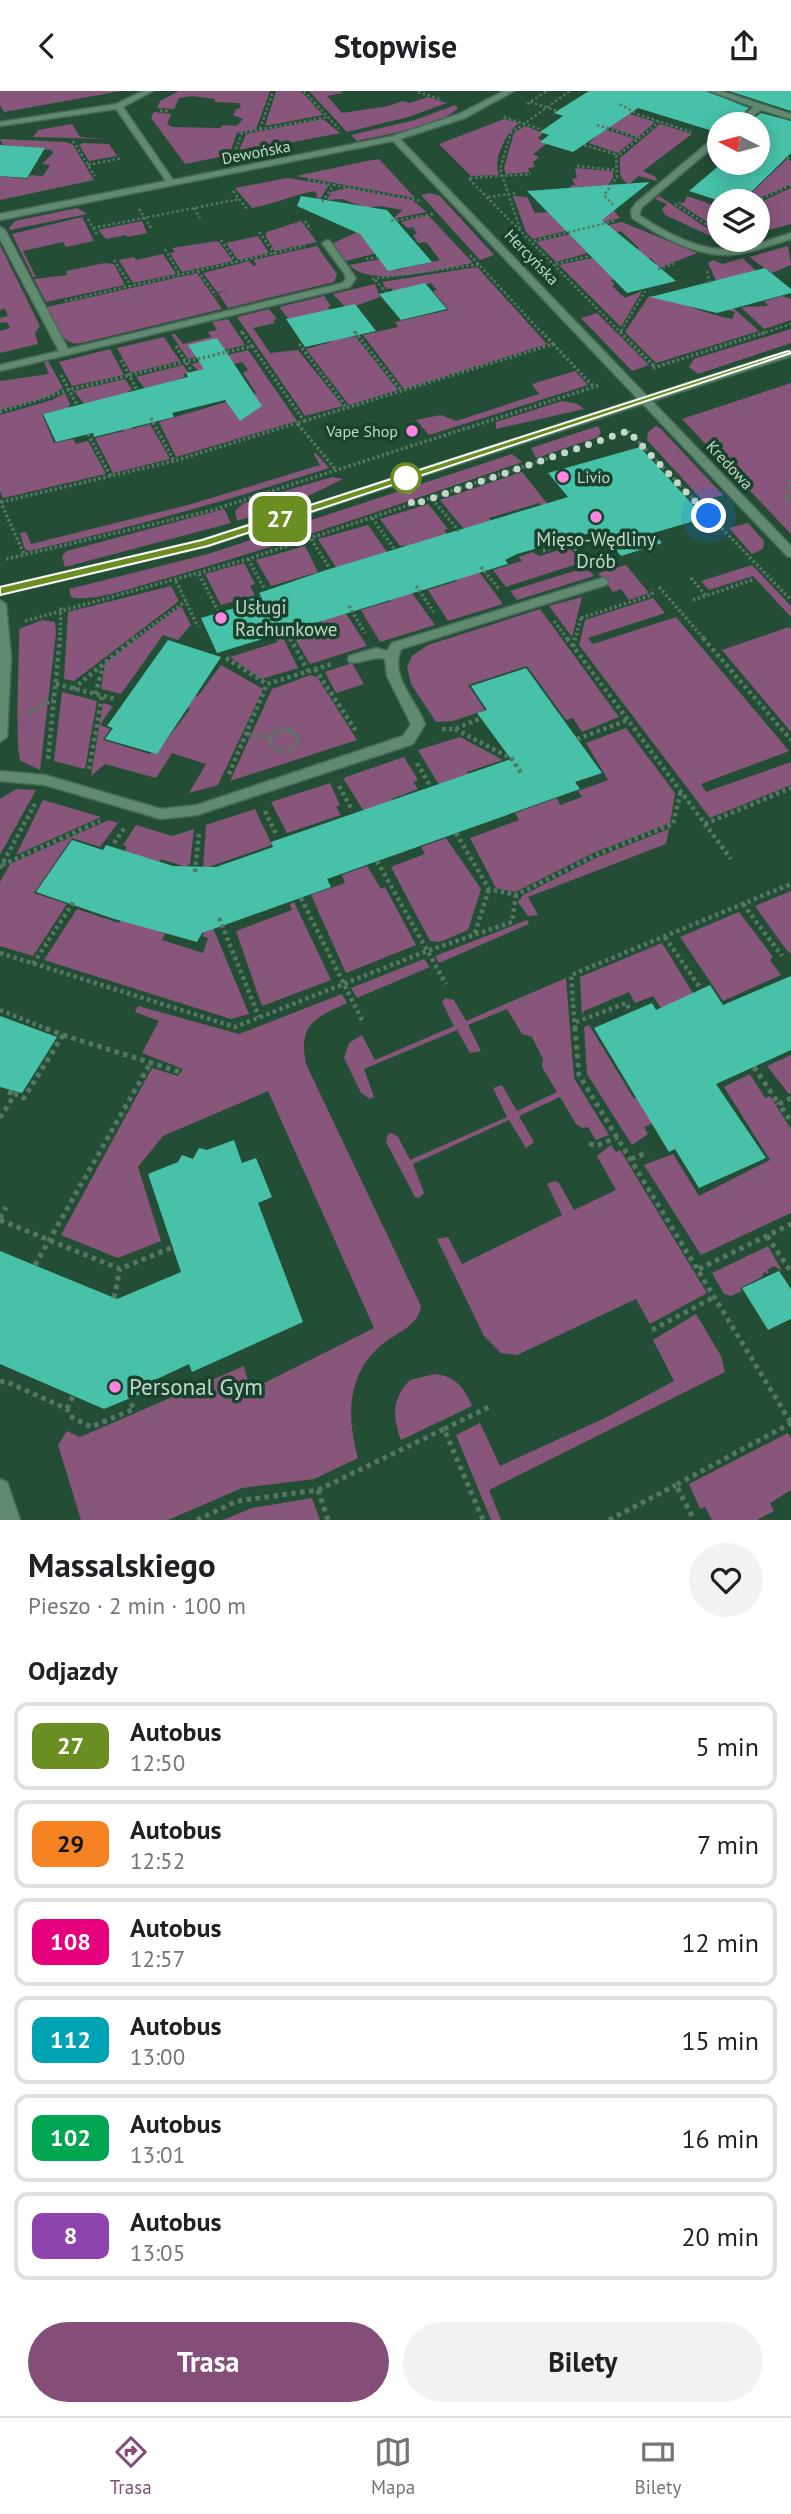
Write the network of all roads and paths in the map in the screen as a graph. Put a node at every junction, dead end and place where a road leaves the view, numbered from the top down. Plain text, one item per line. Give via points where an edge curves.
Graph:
1 (149, 91) edge
2 (273, 91) edge
3 (304, 91) edge
4 (510, 91) edge
5 (570, 91) edge
6 (713, 91) edge
7 (418, 92) edge
8 (429, 96) dead end
9 (530, 102) dead end
10 (620, 104) dead end
11 (118, 106) junction
12 (547, 107) junction
13 (758, 107) junction
14 (639, 109) dead end
15 (557, 111) dead end
16 (634, 112) junction
17 (752, 112) edge
18 (328, 117) junction
19 (791, 117) edge
20 (509, 119) dead end
21 (659, 122) junction
22 (681, 122) dead end
23 (524, 123) junction
24 (0, 124) edge
25 (597, 125) dead end
26 (336, 126) dead end
27 (675, 127) junction
28 (260, 130) junction
29 (543, 130) dead end
30 (707, 136) edge
31 (395, 138) junction
32 (639, 139) junction
33 (73, 141) dead end
34 (584, 145) dead end
35 (707, 147) edge
36 (618, 155) junction
37 (233, 156) dead end
38 (122, 158) dead end
39 (88, 165) junction
40 (577, 166) dead end
41 (617, 170) junction
42 (531, 174) dead end
43 (503, 176) junction
44 (99, 183) dead end
45 (171, 183) junction
46 (791, 185) edge
47 (231, 187) dead end
48 (414, 192) dead end
49 (517, 193) dead end
50 (509, 194) junction
51 (770, 195) edge
52 (488, 197) junction
53 (240, 199) junction
54 (422, 201) junction
55 (190, 202) dead end
56 (322, 202) dead end
57 (674, 203) dead end
58 (137, 206) dead end
59 (194, 208) junction
60 (247, 209) dead end
61 (432, 212) junction
62 (620, 212) dead end
63 (86, 215) dead end
64 (0, 217) edge
65 (145, 218) junction
66 (201, 218) dead end
67 (304, 221) dead end
68 (391, 221) dead end
69 (440, 221) dead end
70 (707, 225) edge
71 (93, 228) junction
72 (151, 228) dead end
73 (0, 230) edge
74 (521, 230) junction
75 (259, 232) dead end
76 (313, 232) dead end
77 (98, 236) dead end
78 (791, 236) edge
79 (221, 240) dead end
80 (327, 243) dead end
81 (310, 245) dead end
82 (464, 247) dead end
83 (165, 249) dead end
84 (275, 254) junction
85 (589, 256) dead end
86 (250, 259) junction
87 (114, 260) dead end
88 (236, 262) junction
89 (555, 264) junction
90 (255, 266) dead end
91 (198, 271) junction
92 (180, 275) junction
93 (375, 280) dead end
94 (131, 286) junction
95 (645, 291) dead end
96 (386, 292) dead end
97 (220, 301) dead end
98 (40, 306) junction
99 (229, 313) junction
100 (791, 324) edge
101 (354, 331) dead end
102 (621, 331) junction
103 (170, 337) dead end
104 (110, 341) junction
105 (299, 344) dead end
106 (553, 344) junction
107 (252, 346) junction
108 (65, 352) junction
109 (791, 353) edge
110 (51, 355) junction
111 (186, 362) junction
112 (655, 367) junction
113 (0, 368) edge
114 (645, 370) dead end
115 (192, 372) dead end
116 (129, 375) junction
117 (604, 384) dead end
118 (594, 387) junction
119 (68, 390) junction
120 (137, 390) dead end
121 (402, 391) junction
122 (645, 400) junction
123 (77, 405) dead end
124 (347, 408) junction
125 (0, 412) edge
126 (151, 418) dead end
127 (304, 421) junction
128 (297, 423) junction
129 (640, 428) dead end
130 (628, 431) junction
131 (88, 434) dead end
132 (616, 435) dead end
133 (556, 456) dead end
134 (174, 461) junction
135 (336, 470) junction
136 (111, 477) junction
137 (791, 480) edge
138 (791, 498) edge
139 (432, 499) junction
140 (1, 503) edge
141 (372, 518) junction
142 (459, 531) dead end
143 (587, 538) dead end
144 (311, 539) junction
145 (570, 543) junction
146 (395, 550) dead end
147 (543, 551) dead end
148 (791, 553) edge
149 (25, 556) junction
150 (6, 559) dead end
151 (248, 559) junction
152 (583, 559) dead end
153 (330, 569) dead end
154 (199, 574) junction
155 (691, 578) dead end
156 (176, 580) junction
157 (752, 580) dead end
158 (596, 584) joint
159 (264, 588) dead end
160 (0, 591) edge
161 (706, 596) junction
162 (693, 600) dead end
163 (791, 600) edge
164 (186, 601) junction
165 (538, 602) junction
166 (0, 604) edge
167 (61, 609) junction
168 (219, 613) dead end
169 (581, 618) junction
170 (20, 623) dead end
171 (198, 627) dead end
172 (286, 632) dead end
173 (573, 648) junction
174 (389, 656) junction
175 (226, 658) dead end
176 (354, 659) joint
177 (100, 665) junction
178 (316, 669) junction
179 (307, 671) junction
180 (56, 684) junction
181 (267, 684) junction
182 (74, 689) junction
183 (95, 694) junction
184 (102, 696) junction
185 (115, 699) dead end
186 (481, 718) dead end
187 (628, 720) junction
188 (455, 729) junction
189 (416, 730) junction
190 (247, 734) junction
191 (0, 737) edge
192 (273, 738) junction
193 (577, 739) dead end
194 (791, 740) edge
195 (370, 753) junction
196 (521, 773) dead end
197 (89, 774) dead end
198 (0, 776) edge
199 (226, 778) dead end
200 (45, 780) junction
201 (791, 788) edge
202 (681, 790) junction
203 (262, 804) dead end
204 (202, 809) junction
205 (112, 816) dead end
206 (705, 824) junction
207 (456, 834) dead end
208 (277, 836) dead end
209 (731, 859) dead end
210 (377, 861) dead end
211 (1, 866) edge
212 (195, 871) dead end
213 (791, 884) edge
214 (489, 889) junction
215 (516, 895) junction
216 (301, 898) dead end
217 (75, 900) dead end
218 (743, 904) junction
219 (219, 918) dead end
220 (475, 933) junction
221 (665, 937) junction
222 (427, 950) junction
223 (0, 953) edge
224 (782, 956) dead end
225 (33, 964) junction
226 (344, 984) junction
227 (446, 984) dead end
228 (701, 989) dead end
229 (0, 1010) edge
230 (631, 1012) dead end
231 (259, 1017) junction
232 (362, 1020) dead end
233 (576, 1022) junction
234 (63, 1035) junction
235 (151, 1062) junction
236 (754, 1067) dead end
237 (180, 1072) dead end
238 (791, 1098) edge
239 (779, 1104) junction
240 (0, 1118) edge
241 (791, 1121) edge
242 (618, 1137) junction
243 (589, 1144) dead end
244 (648, 1152) dead end
245 (631, 1159) junction
246 (6, 1207) dead end
247 (0, 1219) edge
248 (791, 1224) edge
249 (767, 1236) junction
250 (50, 1240) junction
251 (173, 1247) dead end
252 (35, 1265) dead end
253 (120, 1269) junction
254 (699, 1269) junction
255 (791, 1272) edge
256 (716, 1296) junction
257 (114, 1298) dead end
258 (652, 1330) dead end
259 (0, 1381) edge
260 (73, 1396) dead end
261 (129, 1399) dead end
262 (491, 1406) dead end
263 (67, 1409) junction
264 (791, 1423) edge
265 (444, 1429) junction
266 (676, 1485) junction
267 (0, 1489) edge
268 (318, 1490) junction
269 (692, 1516) dead end
270 (10, 1520) edge
271 (197, 1520) edge
272 (328, 1520) edge
273 (483, 1520) edge
274 (609, 1520) edge

1 - 11 street
2 - 28 path
3 - 18 path
4 - 31 street, Dewońska via 463,116
5 - 12 path
6 - 13 street
7 - 8 path
9 - 12 path
10 - 16 path
11 - 24 street
11 - 45 street
12 - 15 path
12 - 23 path
13 - 17 street
13 - 19 street
14 - 16 path
16 - 21 path
18 - 26 path
18 - 28 path
20 - 23 path
21 - 27 path
21 - 32 path
22 - 27 path
23 - 29 path
23 - 43 path via 512,133 500,169
25 - 32 path
27 - 30 path
28 - 37 path via 242,134
31 - 45 street, Dewońska
31 - 122 street, Hercyńska
32 - 36 path
33 - 39 path
34 - 36 path
35 - 78 street via 639,205 635,216 720,252
36 - 41 path
38 - 39 path
39 - 44 path
40 - 41 path
41 - 62 path via 604,195
42 - 43 path
43 - 50 path
43 - 52 path via 469,179
45 - 64 street, Dewońska
46 - 51 path
47 - 53 path
48 - 54 path
49 - 50 path
50 - 52 path
50 - 74 path
52 - 74 path
53 - 59 path
53 - 60 path
54 - 56 path via 334,184
54 - 61 path
55 - 59 path
57 - 70 path
58 - 65 path
59 - 65 path
59 - 66 path
61 - 68 path
61 - 69 path
63 - 71 path
65 - 71 path
65 - 72 path
67 - 76 path
71 - 77 path
73 - 98 street
74 - 89 path
75 - 84 path
79 - 88 path
80 - 99 street via 349,273 347,285
81 - 84 path
82 - 106 path
83 - 92 path
84 - 86 path
85 - 89 path
86 - 88 path
86 - 90 path
87 - 94 path
88 - 91 path
89 - 102 path
91 - 92 path
91 - 97 path
92 - 94 path
93 - 96 path
94 - 98 path
95 - 102 path
98 - 108 street
99 - 104 street
99 - 107 path
100 - 112 path
101 - 121 path
102 - 112 path
103 - 111 path
104 - 108 street
104 - 116 path
105 - 124 path
106 - 118 path
106 - 121 path
107 - 111 path
107 - 127 path
108 - 110 street
109 - 122 street
110 - 113 street
110 - 119 path
111 - 115 path
111 - 116 path
112 - 114 path
116 - 119 path
116 - 120 path
117 - 118 path
118 - 135 path
119 - 123 path
119 - 125 path
121 - 124 path
122 - 148 street, Kredowa
122 - 160 street via 204,543
124 - 127 path
126 - 134 path
127 - 128 path
128 - 134 path
128 - 135 path
129 - 130 path
130 - 132 path
130 - 163 path
131 - 136 path
133 - 139 path
134 - 136 path
135 - 149 path via 213,510
136 - 140 path
137 - 138 path via 785,500
139 - 141 path
139 - 142 path
140 - 149 path
141 - 144 path
141 - 146 path
143 - 145 path
144 - 151 path
144 - 153 path
145 - 147 path
145 - 152 path
149 - 150 path
151 - 154 path
151 - 159 path
154 - 156 path
154 - 168 path
155 - 161 path
156 - 164 path
156 - 167 path
157 - 161 path
158 - 165 street
158 - 169 path
161 - 162 path
164 - 171 path
164 - 177 path
165 - 173 path
165 - 174 street via 396,646
166 - 191 street via 5,656
167 - 170 path
167 - 180 path
169 - 173 path
169 - 194 path via 652,595 656,588
172 - 179 path
173 - 187 path
174 - 176 street via 376,652
174 - 189 street via 390,668 416,718
175 - 181 path
176 - 178 path
177 - 182 path
177 - 183 path
178 - 179 path
178 - 195 path
179 - 181 path
180 - 182 path
180 - 200 path
181 - 190 path
182 - 183 path
183 - 184 path
184 - 185 path
184 - 197 path
186 - 188 path
187 - 193 path
187 - 202 path
188 - 189 path
188 - 196 path via 512,759
189 - 195 street via 408,740
190 - 192 path
190 - 199 path
192 - 192 path via 275,732 289,730 299,737 294,749 280,752 270,744
195 - 204 street
198 - 200 street
200 - 204 street via 161,814
200 - 211 path
201 - 206 path
202 - 206 path
202 - 215 path via 673,824 598,854
203 - 208 path
204 - 212 path
205 - 211 path
206 - 209 path
207 - 214 path
210 - 222 path
213 - 218 path
214 - 215 path
214 - 220 path
215 - 220 path via 512,922
216 - 226 path
217 - 225 path
218 - 221 path
218 - 224 path
219 - 231 path
220 - 222 path
221 - 228 path
221 - 233 path via 571,975
222 - 226 path
222 - 227 path
223 - 225 path
225 - 231 path via 231,1026
226 - 231 path
226 - 232 path
229 - 234 path
230 - 233 path via 626,1003
233 - 242 path via 579,1075
234 - 235 path
234 - 240 path via 24,1098 12,1093
235 - 237 path
235 - 250 path
236 - 239 path
238 - 239 path
239 - 241 path
242 - 243 path
242 - 245 path
244 - 245 path
245 - 254 path
246 - 247 path
247 - 250 path
248 - 249 path
249 - 254 path
249 - 255 path
250 - 252 path
250 - 253 path
251 - 253 path
253 - 257 path
254 - 256 path
256 - 258 path
256 - 264 path
259 - 263 path
260 - 263 path
261 - 263 path via 134,1409 91,1427 70,1416
262 - 265 path
264 - 266 path
265 - 268 path
265 - 273 path
266 - 269 path
266 - 274 path
267 - 270 street
268 - 271 path via 237,1501
268 - 272 path

